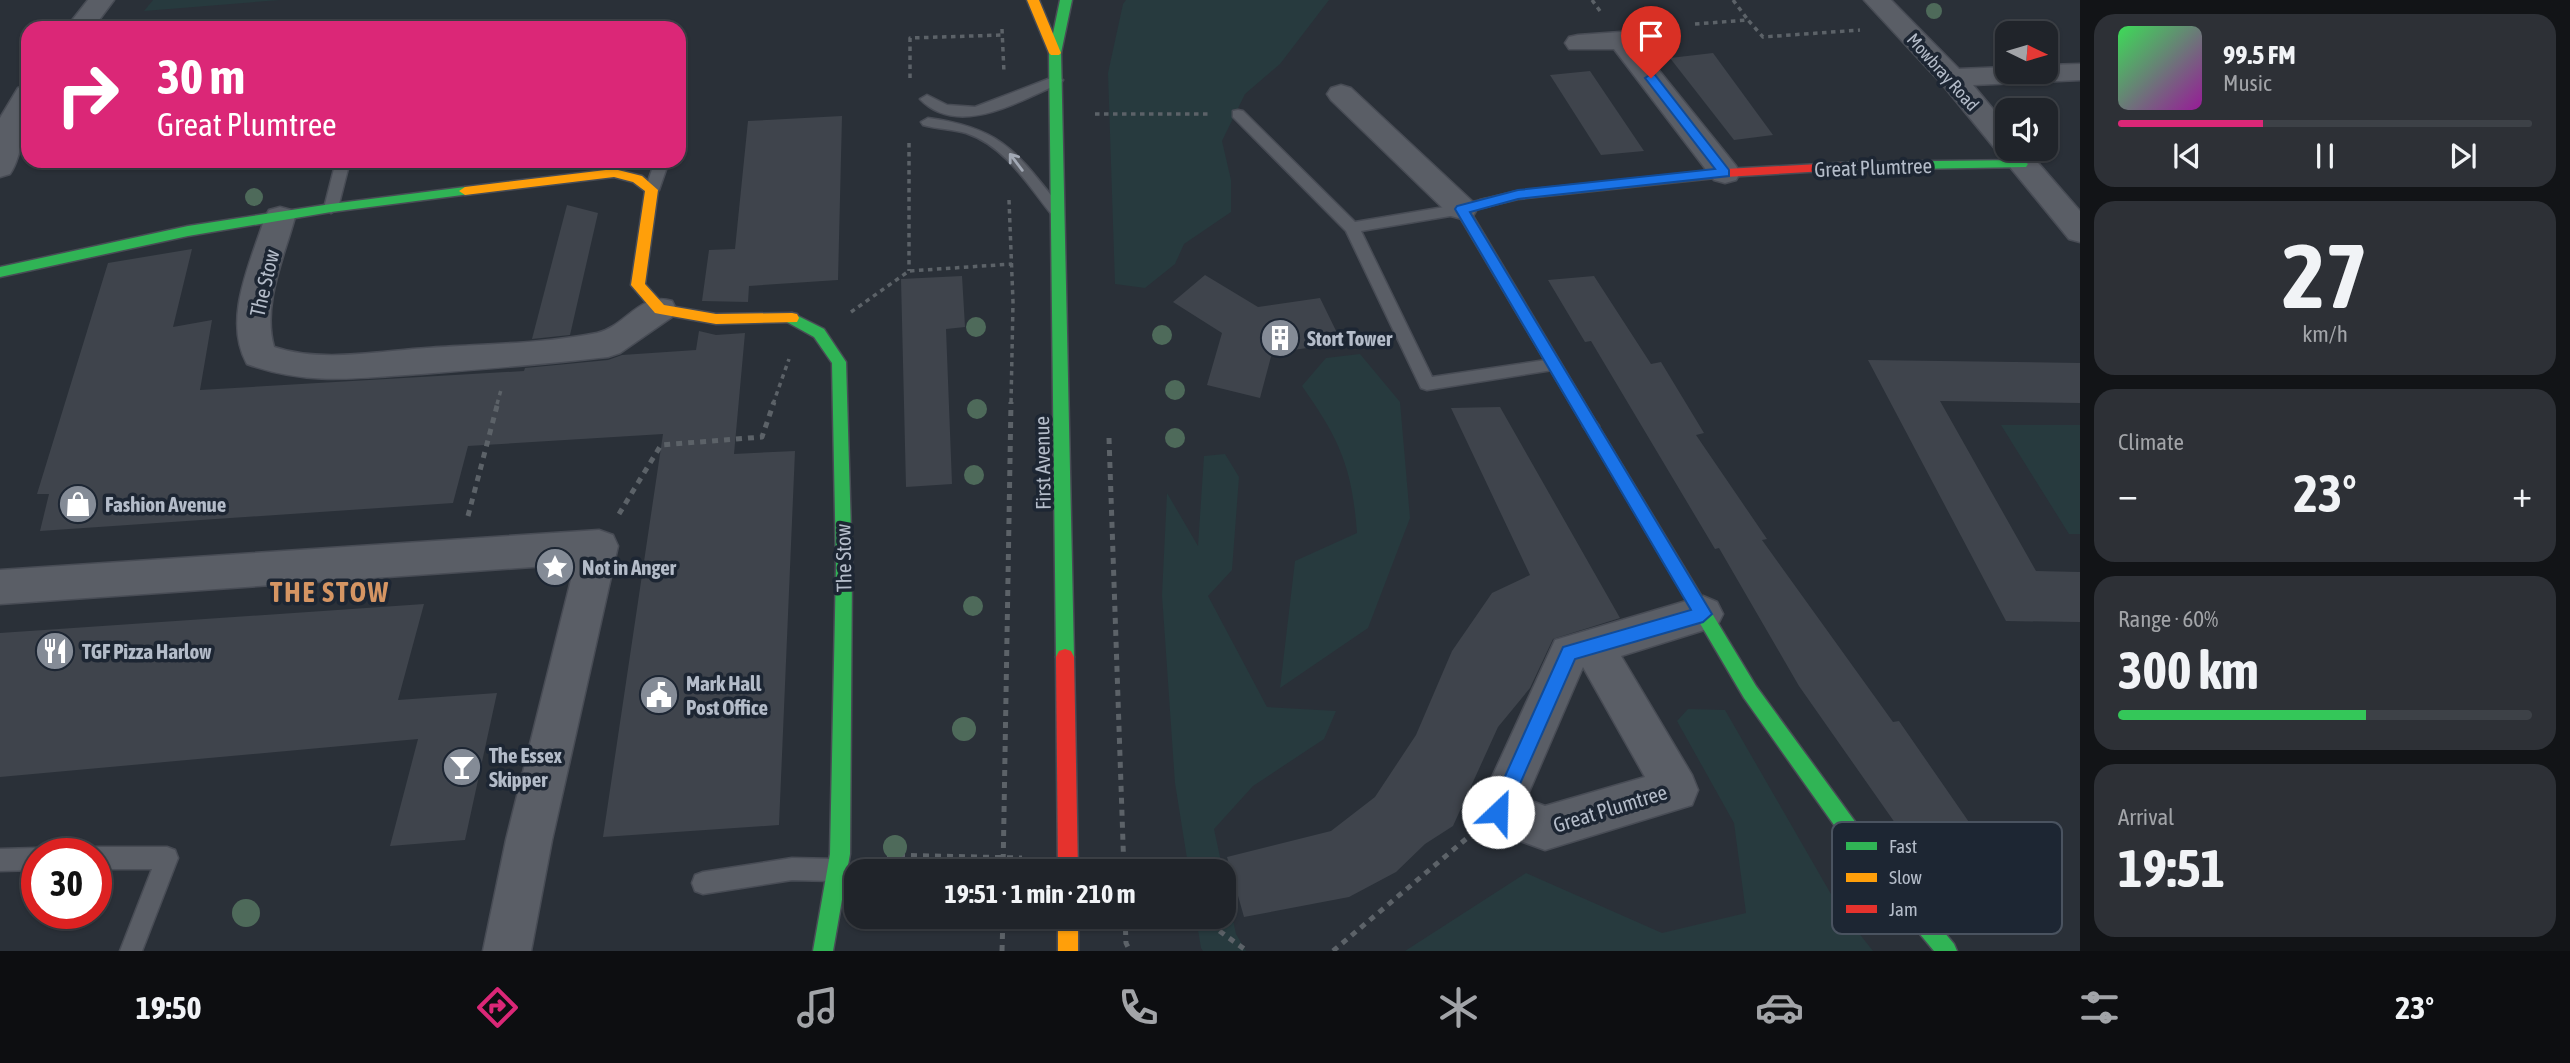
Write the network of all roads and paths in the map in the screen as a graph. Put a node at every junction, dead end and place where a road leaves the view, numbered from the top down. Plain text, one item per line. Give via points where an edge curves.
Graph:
1 (101, 0) edge
2 (1033, 0) edge
3 (1066, 0) edge
4 (1733, 0) edge
5 (1877, 0) edge
6 (1748, 20) junction
7 (84, 21) edge
8 (1002, 23) dead end
9 (1902, 27) junction
10 (1003, 35) junction
11 (1663, 37) joint
12 (910, 38) dead end
13 (1621, 40) junction
14 (1578, 43) dead end
15 (1055, 53) junction
16 (2080, 72) edge
17 (1952, 78) junction
18 (1056, 80) junction
19 (1340, 94) dead end
20 (928, 99) dead end
21 (1005, 101) junction
22 (21, 106) edge
23 (1095, 114) dead end
24 (1238, 114) joint
25 (928, 122) dead end
26 (1995, 131) edge
27 (1006, 149) junction
28 (1995, 155) edge
29 (2020, 161) edge
30 (0, 167) edge
31 (341, 168) edge
32 (660, 168) edge
33 (1725, 173) junction
34 (652, 190) junction
35 (331, 208) junction
36 (1462, 209) junction
37 (1059, 215) junction
38 (280, 217) junction
39 (1352, 228) junction
40 (2080, 231) edge
41 (909, 253) dead end
42 (1012, 264) junction
43 (909, 271) junction
44 (0, 272) edge
45 (660, 309) junction
46 (820, 333) junction
47 (511, 355) junction
48 (1553, 365) junction
49 (599, 546) junction
50 (458, 555) junction
51 (0, 587) edge
52 (1703, 614) junction
53 (1593, 646) junction
54 (1498, 812) junction
55 (1844, 822) edge
56 (1004, 858) junction
57 (21, 859) edge
58 (112, 859) edge
59 (1013, 859) edge
60 (1068, 859) edge
61 (0, 860) edge
62 (839, 862) junction
63 (702, 883) dead end
64 (1003, 929) edge
65 (1068, 929) edge
66 (1125, 929) edge
67 (1217, 929) edge
68 (1933, 934) edge
69 (131, 951) edge
70 (508, 951) edge
71 (823, 951) edge
72 (1002, 951) edge
73 (1068, 951) edge
74 (1130, 951) edge
75 (1247, 951) edge
76 (1332, 951) edge
77 (1947, 951) edge

1 - 7 street
2 - 15 street, First Avenue
3 - 15 street, First Avenue
4 - 6 path
5 - 9 street, Mowbray Road
6 - 9 path via 1763,37
6 - 11 path via 1668,26
8 - 10 path
9 - 17 street, Mowbray Road
10 - 12 path
10 - 21 path
11 - 13 street
13 - 14 street
13 - 33 street
15 - 18 street, First Avenue
16 - 17 street
17 - 26 street, Mowbray Road
18 - 21 lane
18 - 37 street, First Avenue
19 - 36 street
20 - 21 lane via 940,110 957,114 984,111
22 - 30 street via 7,131
23 - 24 path
24 - 39 lane
25 - 27 lane via 984,133
37 -> 27 lane
27 - 42 path
28 - 33 street, Great Plumtree
29 - 40 street, Mowbray Road
31 - 35 lane
32 - 34 lane
33 - 36 street, Great Plumtree via 1518,195
34 - 35 street, The Stow via 637,179 614,173
34 - 45 street via 638,285
35 - 38 street, The Stow
36 - 39 lane
36 - 48 street
37 - 60 street, First Avenue
38 - 44 street, The Stow via 188,231
38 - 47 street, The Stow via 255,311 252,336 259,355 285,364 325,367
39 - 48 lane via 1427,384
41 - 43 path
42 - 43 path
42 - 56 path
43 - 46 path
45 - 46 street via 716,319 787,317
45 - 47 street, The Stow via 608,344
46 - 49 path via 791,352 762,437 661,445
46 - 62 street, The Stow via 839,362 844,566
47 - 50 path
48 - 52 street
49 - 50 street
49 - 70 street via 529,840
50 - 51 street
52 - 53 street
52 - 55 street via 1750,692
53 - 54 street via 1569,653
53 - 54 street, Great Plumtree via 1676,790 1545,828
54 - 76 path
56 - 59 path
56 - 62 path
57 - 61 lane
58 - 69 lane via 167,858
62 - 63 lane
62 - 71 street, The Stow
64 - 72 path
65 - 73 street
66 - 74 path
67 - 75 path
68 - 77 street

